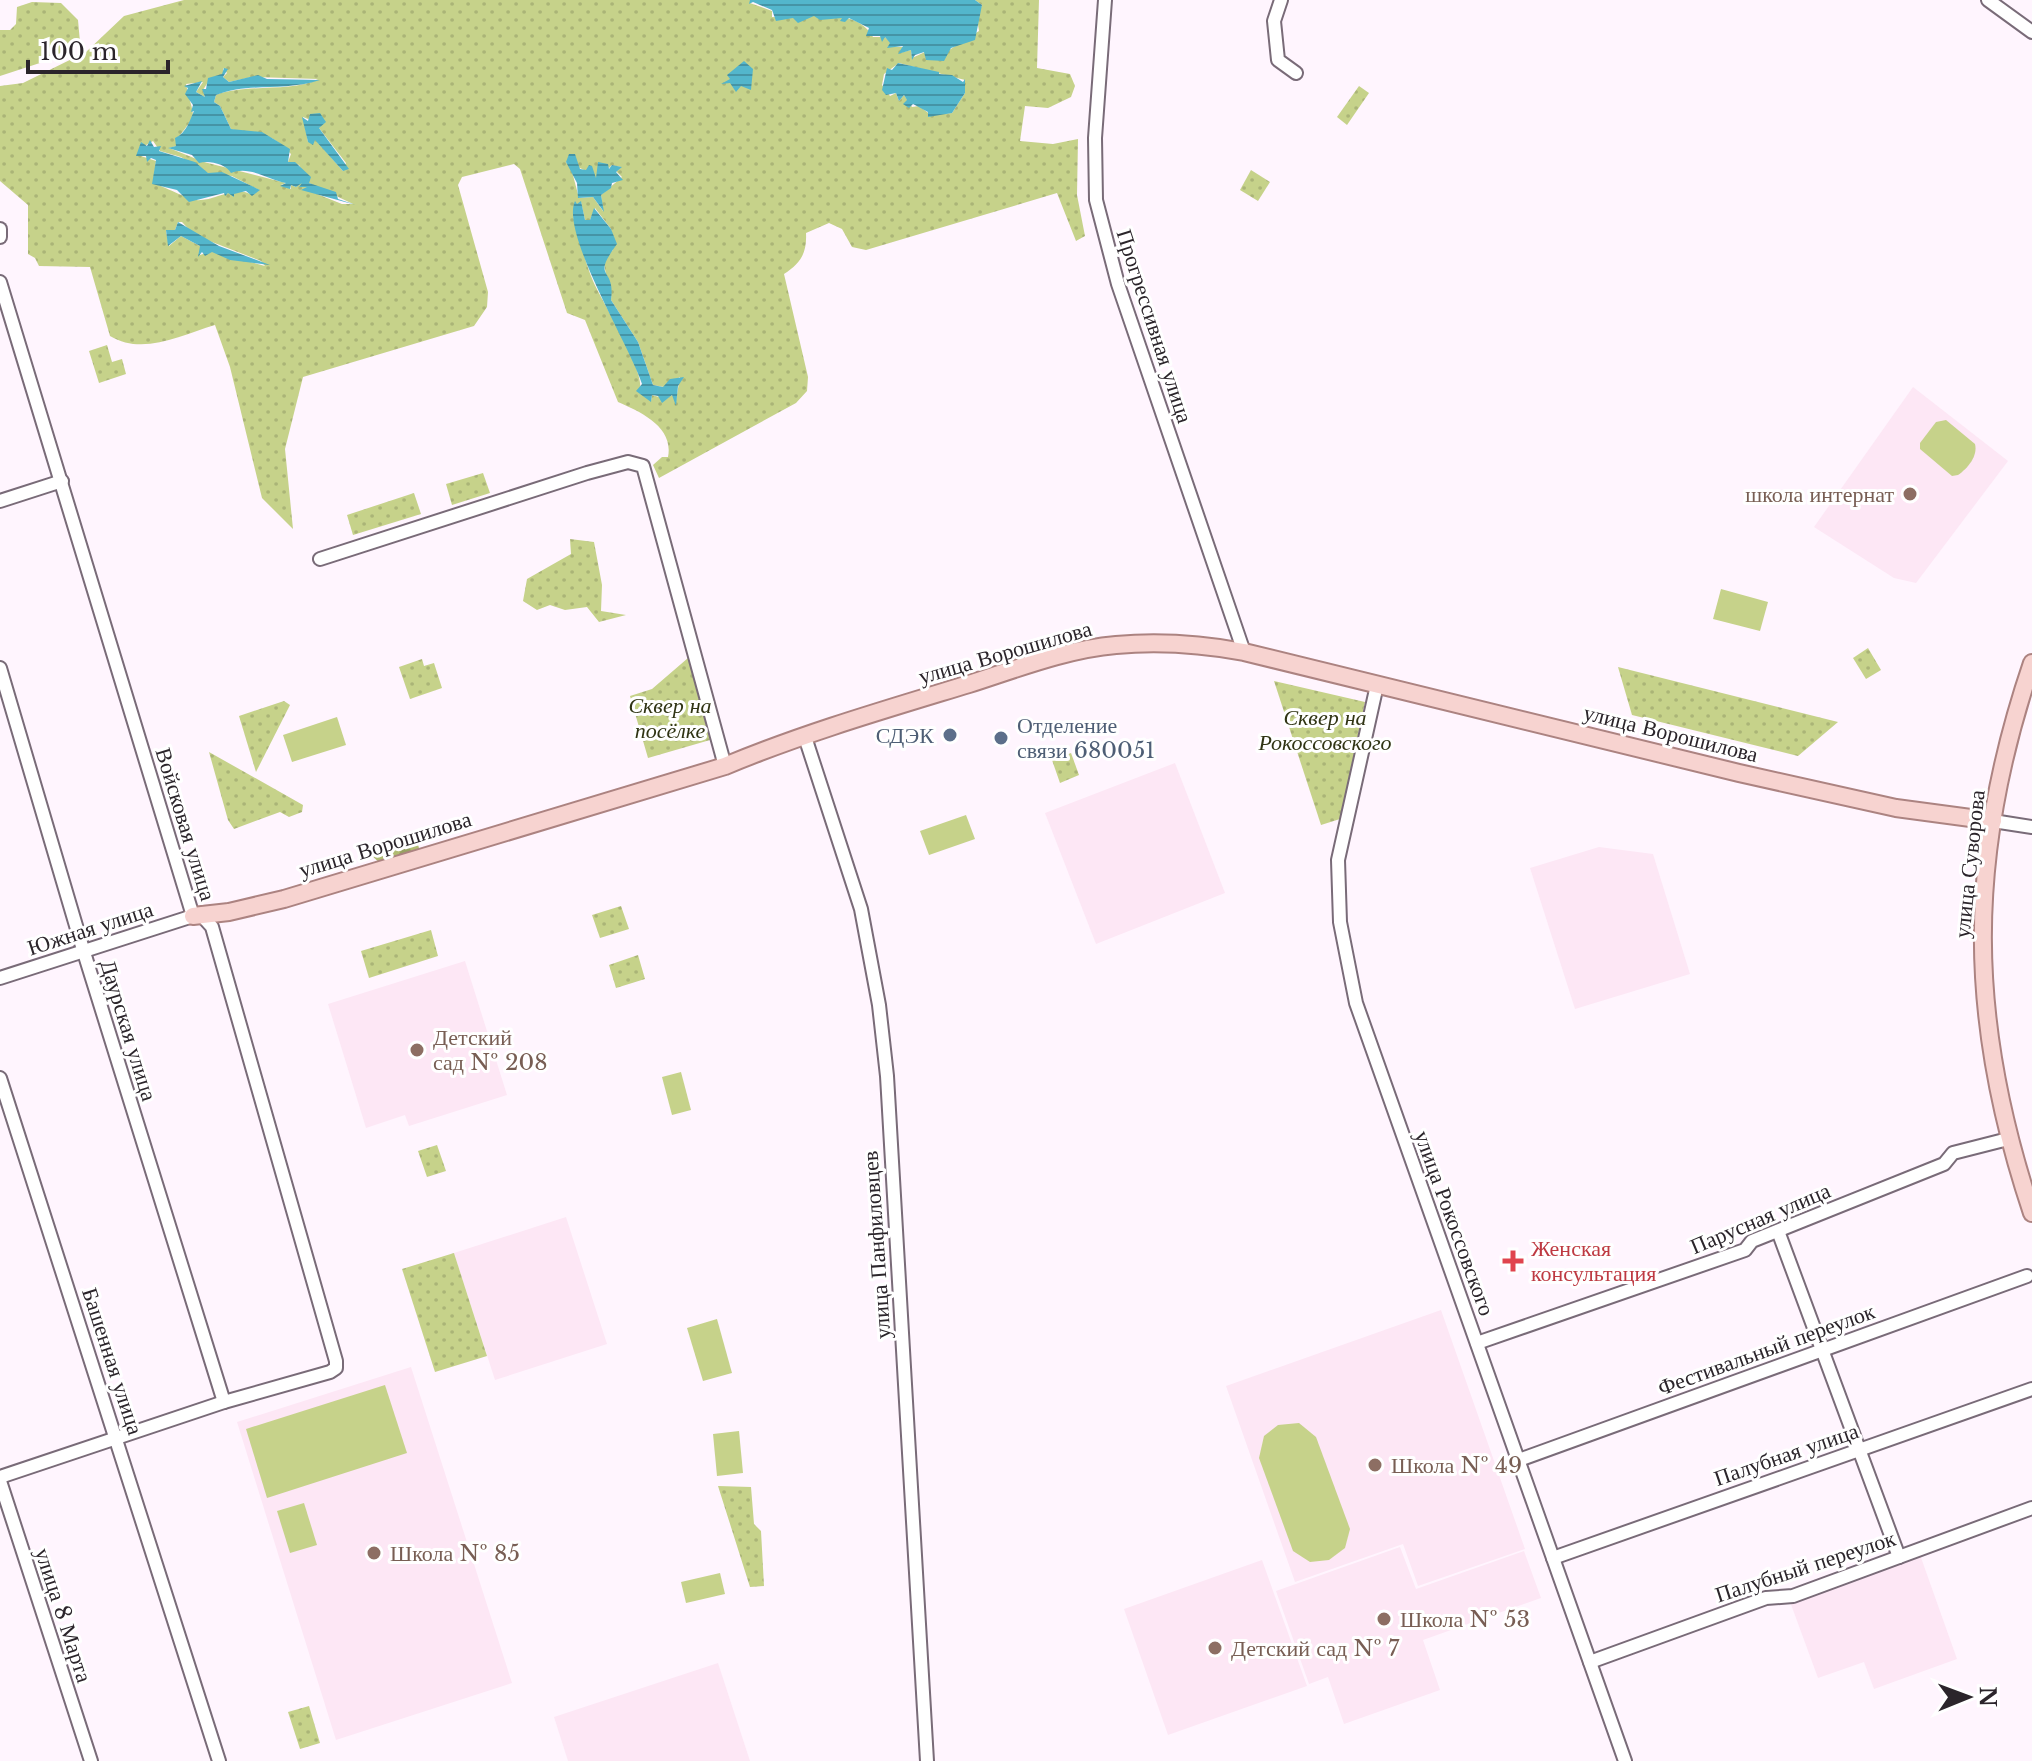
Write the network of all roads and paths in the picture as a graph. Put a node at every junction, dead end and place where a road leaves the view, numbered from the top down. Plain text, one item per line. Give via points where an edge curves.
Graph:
1 (1105, 0) edge
2 (1281, 0) edge
3 (1988, 0) edge
4 (2032, 32) edge
5 (1296, 73) dead end
6 (0, 229) edge
7 (0, 237) edge
8 (0, 282) edge
9 (62, 481) junction
10 (0, 501) edge
11 (320, 559) dead end
12 (1244, 652) junction
13 (2032, 663) edge
14 (0, 668) edge
15 (1377, 685) junction
16 (805, 737) junction
17 (725, 766) junction
18 (1993, 821) junction
19 (2032, 827) edge
20 (193, 916) junction
21 (83, 951) junction
22 (0, 978) edge
23 (0, 1078) edge
24 (2008, 1139) junction
25 (2032, 1213) edge
26 (1778, 1231) junction
27 (2027, 1276) dead end
28 (1477, 1343) junction
29 (1822, 1350) junction
30 (2032, 1389) edge
31 (224, 1402) junction
32 (118, 1440) junction
33 (1859, 1450) junction
34 (1519, 1460) junction
35 (0, 1479) edge
36 (2032, 1508) edge
37 (1899, 1557) junction
38 (1553, 1558) junction
39 (1590, 1662) junction
40 (91, 1761) edge
41 (219, 1761) edge
42 (927, 1761) edge
43 (1625, 1761) edge

1 - 12 street, Прогрессивная улица via 1095,129 1096,200 1118,284
2 - 5 street via 1274,21 1278,60
3 - 4 street
6 - 7 street
8 - 9 street, Войсковая улица
9 - 10 street
9 - 20 street, Войсковая улица
11 - 17 street via 636,462 647,470
12 - 15 main road, улица Ворошилова
12 - 16 main road, улица Ворошилова via 1191,643 1089,648
13 - 18 main road, улица Суворова via 2010,732
14 - 21 street, Даурская улица
15 - 18 main road, улица Ворошилова via 1813,790 1922,813
15 - 28 street, улица Рокоссовского via 1338,860 1340,922 1356,1003
16 - 17 main road, улица Ворошилова
16 - 42 street, улица Панфиловцев via 853,878 879,1005
17 - 20 main road, улица Ворошилова via 284,899
18 - 19 street, улица Ворошилова
18 - 24 main road, улица Суворова via 1981,913 1983,995
20 - 21 street, Южная улица
20 - 31 street, Войсковая улица via 203,917 212,927 336,1368
21 - 22 street, Южная улица
21 - 31 street, Даурская улица
23 - 32 street, Башенная улица
24 - 25 main road, улица Суворова
24 - 26 street, Парусная улица via 1953,1153 1944,1164
26 - 28 street, Парусная улица via 1752,1241 1745,1250
26 - 29 street
27 - 29 street, Фестивальный переулок
28 - 34 street, улица Рокоссовского
29 - 33 street
29 - 34 street, Фестивальный переулок
30 - 33 street, Палубная улица
31 - 32 street
32 - 35 street
32 - 41 street, Башенная улица
33 - 37 street
33 - 38 street, Палубная улица
34 - 38 street, улица Рокоссовского
35 - 40 street, улица 8 Марта
36 - 37 street, Палубный переулок
37 - 39 street, Палубный переулок
38 - 39 street, улица Рокоссовского
39 - 43 street, улица Рокоссовского

